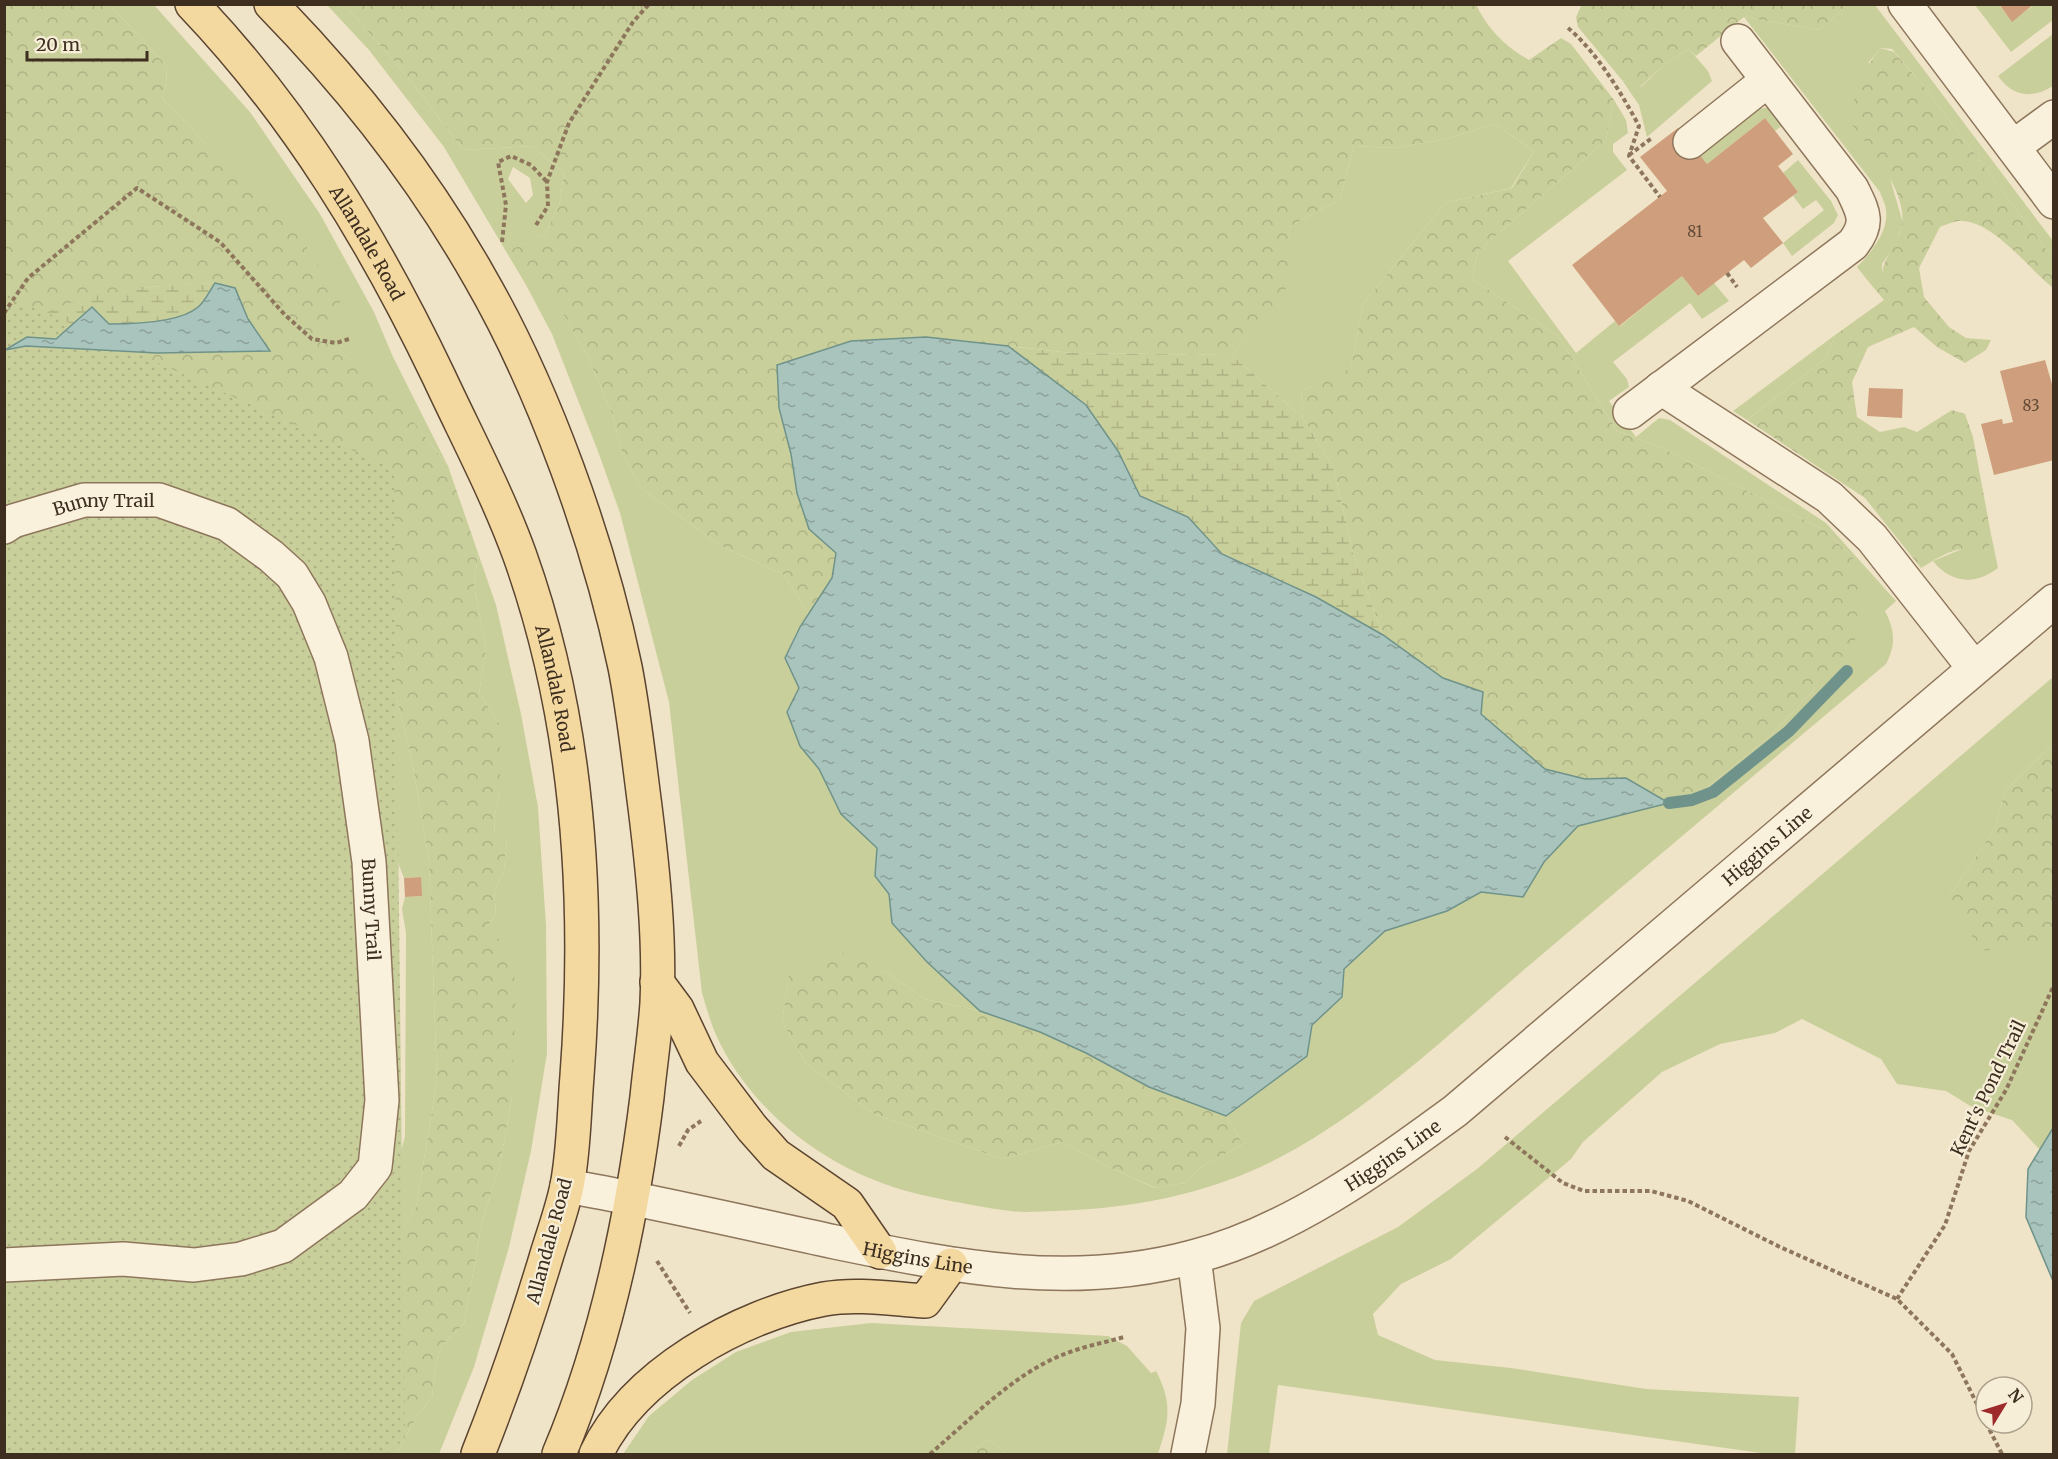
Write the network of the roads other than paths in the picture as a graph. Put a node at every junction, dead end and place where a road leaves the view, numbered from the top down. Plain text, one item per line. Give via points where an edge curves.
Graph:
1 (192, 4) edge
2 (271, 4) edge
3 (1905, 4) edge
4 (1738, 41) dead end
5 (1768, 80) junction
6 (2054, 117) edge
7 (1690, 142) dead end
8 (2013, 147) junction
9 (2054, 202) edge
10 (1661, 388) junction
11 (1630, 412) dead end
12 (4, 527) edge
13 (2054, 601) edge
14 (1974, 668) junction
15 (657, 982) junction
16 (567, 1186) junction
17 (633, 1200) junction
18 (880, 1252) junction
19 (1194, 1257) junction
20 (4, 1264) edge
21 (951, 1265) junction
22 (478, 1455) edge
23 (559, 1455) edge
24 (596, 1455) edge
25 (1188, 1455) edge

1 - 16 main road, Allandale Road via 259,80 342,196 391,280 520,554 564,723 583,898 581,1026
2 - 15 main road via 369,113 442,214 487,291 554,435 597,561 625,667 651,861
3 - 8 street
4 - 5 street
5 - 7 street
5 - 10 street via 1852,189 1863,211 1863,230 1853,244
6 - 8 street
8 - 9 street
10 - 11 street
10 - 14 street via 1829,497 1872,538
12 - 20 street, Bunny Trail via 84,500 159,500 227,524 292,575 309,603 331,657 352,741 369,862 382,1100 375,1167 353,1195 283,1246 241,1259 194,1265 123,1259
13 - 14 street, Higgins Line
14 - 19 street, Higgins Line via 1455,1111 1354,1182 1249,1238
15 - 17 main road
15 - 18 main road via 677,1009 702,1062 752,1128 776,1155 847,1204
16 - 17 street, Higgins Line
16 - 22 main road, Allandale Road via 532,1303
17 - 18 street, Higgins Line
17 - 23 main road via 600,1333
18 - 21 street, Higgins Line
19 - 21 street, Higgins Line via 1139,1269 1057,1275
19 - 25 street via 1203,1328 1198,1404
21 - 24 main road via 926,1301 855,1296 825,1299 731,1329 699,1348 641,1394

